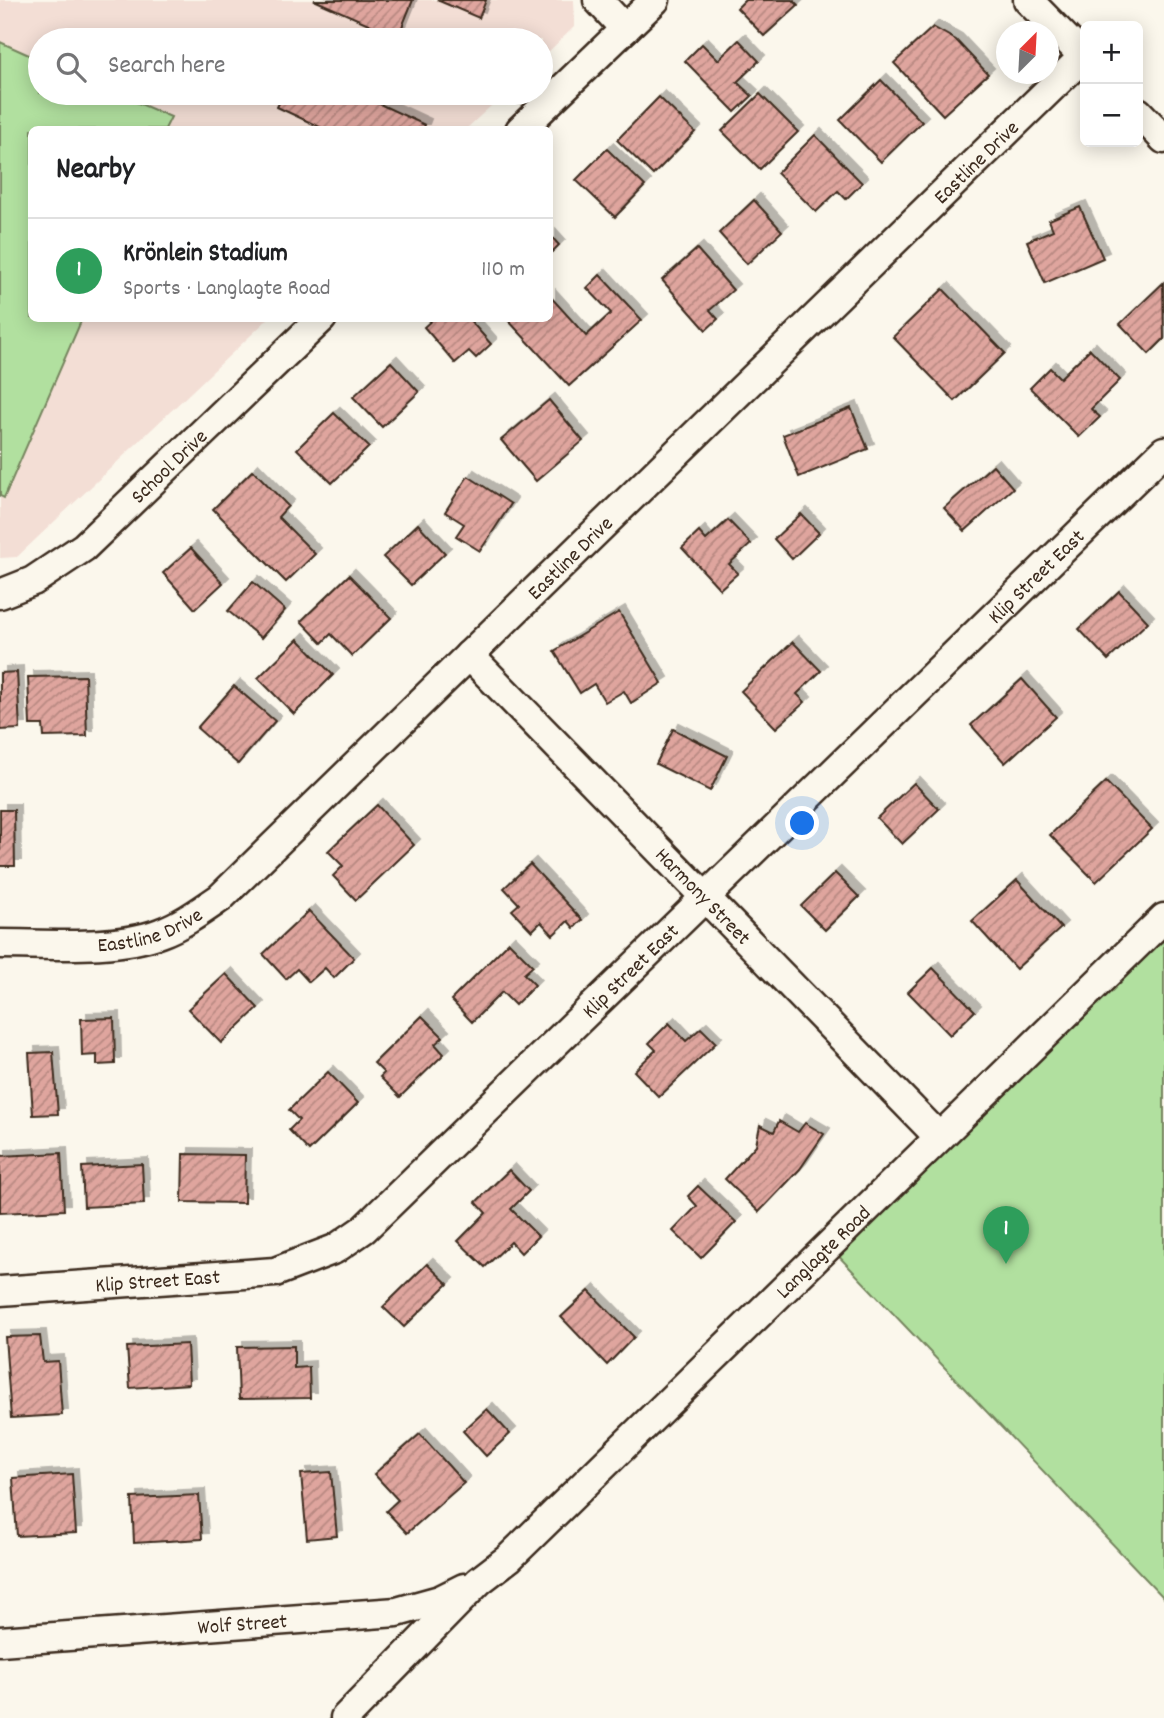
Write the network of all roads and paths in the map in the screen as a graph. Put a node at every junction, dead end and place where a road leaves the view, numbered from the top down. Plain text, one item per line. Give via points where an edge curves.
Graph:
1 (598, 0) edge
2 (655, 0) edge
3 (1028, 0) edge
4 (625, 29) junction
5 (1080, 53) edge
6 (1080, 61) edge
7 (553, 98) edge
8 (546, 105) edge
9 (1143, 117) edge
10 (524, 126) edge
11 (1164, 139) edge
12 (318, 322) edge
13 (1164, 451) edge
14 (0, 594) edge
15 (469, 655) junction
16 (704, 897) junction
17 (1164, 918) edge
18 (0, 944) edge
19 (939, 1136) junction
20 (0, 1291) edge
21 (480, 1581) junction
22 (0, 1641) edge
23 (345, 1718) edge

1 - 4 street
2 - 4 street
3 - 5 street
4 - 7 street
6 - 15 street, Eastline Drive
8 - 10 street
9 - 11 street
12 - 14 street, School Drive via 84,547 33,581
13 - 16 street, Klip Street East
15 - 16 street, Harmony Street
15 - 18 street, Eastline Drive via 220,898 194,916 160,933 124,943
16 - 19 street, Harmony Street
16 - 20 street, Klip Street East via 363,1229 335,1249 275,1272
17 - 19 street, Langlagte Road
19 - 21 street, Langlagte Road via 509,1558
21 - 22 street, Wolf Street via 440,1600 397,1612
21 - 23 street

